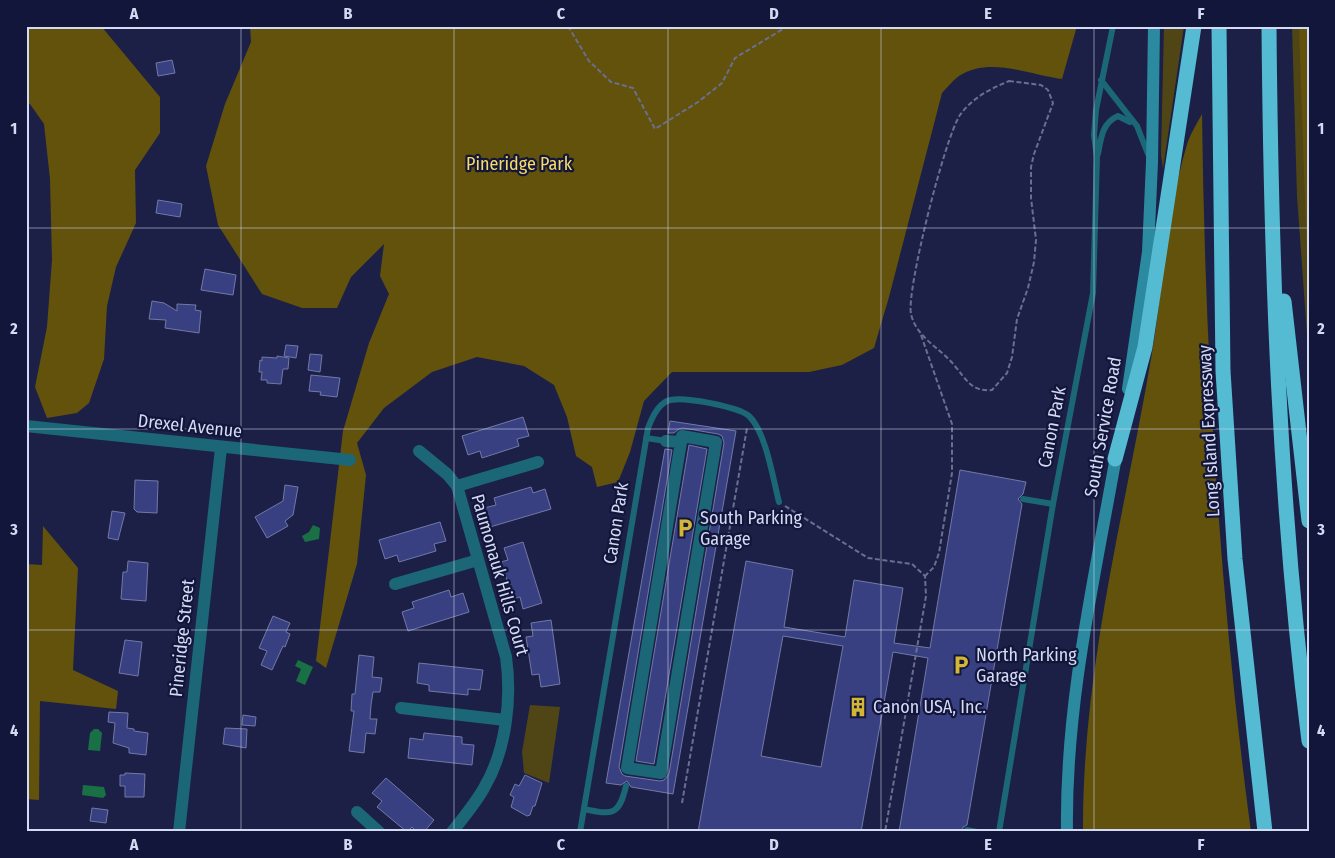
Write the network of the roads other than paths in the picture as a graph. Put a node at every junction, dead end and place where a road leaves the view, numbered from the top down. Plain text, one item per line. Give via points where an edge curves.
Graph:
1 (1113, 26) edge
2 (1154, 26) edge
3 (1194, 26) edge
4 (1219, 26) edge
5 (1269, 26) edge
6 (1101, 80) junction
7 (1137, 126) junction
8 (1097, 158) junction
9 (1152, 162) junction
10 (1270, 182) junction
11 (26, 426) edge
12 (646, 438) junction
13 (666, 440) joint
14 (681, 442) junction
15 (221, 448) junction
16 (419, 451) dead end
17 (350, 460) dead end
18 (1115, 460) junction
19 (538, 462) dead end
20 (457, 486) junction
21 (1023, 499) dead end
22 (779, 502) road end
23 (1053, 504) junction
24 (1309, 521) edge
25 (478, 560) junction
26 (395, 584) dead end
27 (402, 708) dead end
28 (505, 720) junction
29 (1309, 741) edge
30 (626, 786) dead end
31 (584, 809) junction
32 (357, 812) dead end
33 (967, 830) dead end
34 (179, 832) edge
35 (379, 832) edge
36 (452, 832) edge
37 (580, 832) edge
38 (977, 832) edge
39 (999, 832) edge
40 (1067, 832) edge
41 (1265, 832) edge

1 - 6 lane, Canon Park
2 - 9 main road, South Service Road
3 - 18 highway via 1145,347
4 - 41 highway, Long Island Expressway via 1223,371 1236,559
5 - 10 highway
6 - 7 lane
6 - 8 lane, Canon Park via 1094,135
7 - 8 lane via 1118,116 1110,119 1104,129
7 - 9 lane
8 - 23 lane, Canon Park via 1093,293
9 - 18 main road, South Service Road via 1148,252
10 - 24 highway
10 - 29 highway via 1277,368 1289,545
11 - 15 street, Drexel Avenue
12 - 13 lane
12 - 22 lane, Canon Park via 655,411 667,401 679,399 735,408 749,415 759,430
12 - 31 lane, Canon Park
13 - 14 street
14 - 14 street via 627,768 661,773 716,442 682,436
15 - 17 street, Drexel Avenue
15 - 34 street, Pineridge Street
16 - 20 street, Paumonauk Hills Court
18 - 40 main road, South Service Road via 1073,717 1066,786
19 - 20 street
20 - 25 street, Paumonauk Hills Court
21 - 23 lane
23 - 39 lane, Canon Park
25 - 26 street
25 - 28 street, Paumonauk Hills Court via 506,657 509,696
27 - 28 street
28 - 36 street, Paumonauk Hills Court via 499,752 485,788
30 - 31 lane via 622,804 616,810
31 - 37 lane, Canon Park
32 - 35 street
33 - 38 lane

